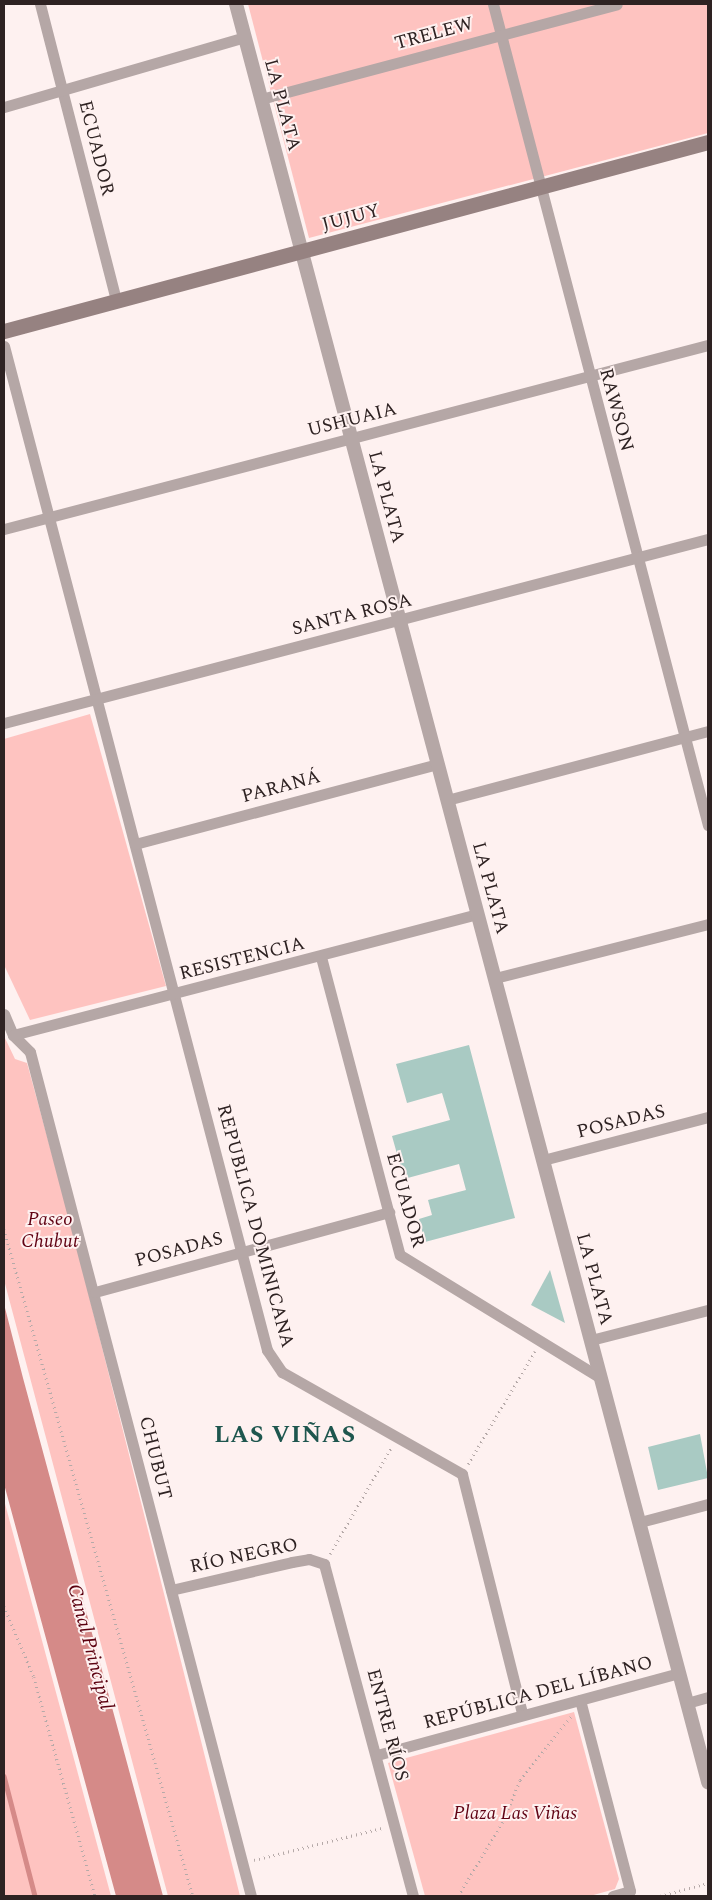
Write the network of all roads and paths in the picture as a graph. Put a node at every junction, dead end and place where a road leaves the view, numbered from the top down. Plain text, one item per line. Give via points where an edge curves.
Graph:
1 (40, 4) edge
2 (236, 4) edge
3 (493, 4) edge
4 (617, 4) edge
5 (498, 35) junction
6 (245, 37) junction
7 (64, 91) junction
8 (261, 99) junction
9 (4, 107) edge
10 (708, 142) edge
11 (540, 187) junction
12 (302, 253) junction
13 (116, 301) junction
14 (4, 332) edge
15 (708, 345) edge
16 (4, 346) edge
17 (588, 377) junction
18 (352, 440) junction
19 (48, 518) junction
20 (4, 529) edge
21 (708, 538) edge
22 (637, 558) junction
23 (400, 622) junction
24 (97, 699) junction
25 (4, 723) edge
26 (708, 731) edge
27 (684, 737) junction
28 (437, 764) junction
29 (447, 800) junction
30 (708, 826) edge
31 (135, 844) junction
32 (478, 914) junction
33 (708, 924) edge
34 (321, 957) junction
35 (495, 978) junction
36 (176, 994) junction
37 (4, 1014) edge
38 (13, 1035) junction
39 (708, 1117) edge
40 (543, 1160) junction
41 (389, 1212) junction
42 (4, 1229) edge
43 (241, 1252) junction
44 (94, 1292) junction
45 (708, 1310) edge
46 (591, 1340) junction
47 (540, 1342) junction
48 (601, 1378) junction
49 (397, 1437) junction
50 (462, 1474) junction
51 (708, 1504) edge
52 (640, 1522) junction
53 (324, 1564) junction
54 (171, 1590) junction
55 (4, 1606) edge
56 (679, 1673) junction
57 (708, 1697) edge
58 (580, 1700) junction
59 (687, 1703) junction
60 (574, 1712) dead end
61 (522, 1713) junction
62 (377, 1754) junction
63 (708, 1782) edge
64 (395, 1825) junction
65 (242, 1863) junction
66 (708, 1883) edge
67 (95, 1896) edge
68 (192, 1896) edge
69 (252, 1896) edge
70 (414, 1896) edge
71 (458, 1896) edge
72 (613, 1896) edge
73 (660, 1896) edge

1 - 7 street, ECUADOR
2 - 6 street, LA PLATA
3 - 5 street, RAWSON
4 - 5 street, TRELEW
5 - 8 street, TRELEW
5 - 11 street, RAWSON
6 - 7 street
6 - 8 street, LA PLATA
7 - 9 street
7 - 13 street, ECUADOR
8 - 12 street, LA PLATA
10 - 11 main road, JUJUY
11 - 12 main road, JUJUY
11 - 17 street, RAWSON
12 - 13 main road, JUJUY
12 - 18 street, LA PLATA
13 - 14 main road, JUJUY
15 - 17 street, USHUAIA
16 - 19 street, REPUBLICA DOMINICANA
17 - 18 street, USHUAIA
17 - 22 street, RAWSON
18 - 19 street, USHUAIA
18 - 23 street, LA PLATA
19 - 20 street, USHUAIA
19 - 24 street, REPUBLICA DOMINICANA
21 - 22 street, SANTA ROSA
22 - 23 street, SANTA ROSA
22 - 27 street, RAWSON
23 - 24 street, SANTA ROSA
23 - 28 street, LA PLATA
24 - 25 street, SANTA ROSA
24 - 31 street, REPUBLICA DOMINICANA
26 - 27 street
27 - 29 street
27 - 30 street, RAWSON
28 - 29 street, LA PLATA
28 - 31 street, PARANÁ
29 - 32 street, LA PLATA
31 - 36 street, REPUBLICA DOMINICANA
32 - 34 street, RESISTENCIA
32 - 35 street, LA PLATA
33 - 35 street
34 - 36 street, RESISTENCIA
34 - 41 street, ECUADOR
35 - 40 street, LA PLATA
36 - 38 street, RESISTENCIA
36 - 43 street, REPUBLICA DOMINICANA
37 - 38 street
38 - 44 street, CHUBUT via 30,1052
39 - 40 street, POSADAS
40 - 46 street, LA PLATA
41 - 43 street, POSADAS
41 - 47 street, ECUADOR via 400,1255 406,1261
42 - 68 path
43 - 44 street, POSADAS
43 - 49 street, REPUBLICA DOMINICANA via 274,1364
44 - 54 street, CHUBUT
45 - 46 street
46 - 48 street, LA PLATA
47 - 48 street, ECUADOR
47 - 50 path
48 - 52 street, LA PLATA
49 - 50 street, REPUBLICA DOMINICANA
49 - 53 path
50 - 61 street
51 - 52 street
52 - 56 street, LA PLATA
53 - 54 street, RÍO NEGRO via 292,1562
53 - 62 street, ENTRE RÍOS
54 - 65 street, CHUBUT
55 - 67 path via 34,1676
56 - 58 street, REPÚBLICA DEL LÍBANO
56 - 59 street, LA PLATA
57 - 59 street
58 - 61 street, REPÚBLICA DEL LÍBANO
58 - 72 street via 630,1891
59 - 63 street, LA PLATA
60 - 71 path via 520,1780 502,1823
61 - 62 street, REPÚBLICA DEL LÍBANO
62 - 64 street, ENTRE RÍOS
64 - 65 path
64 - 70 street, ENTRE RÍOS
65 - 69 street, CHUBUT
66 - 73 path

